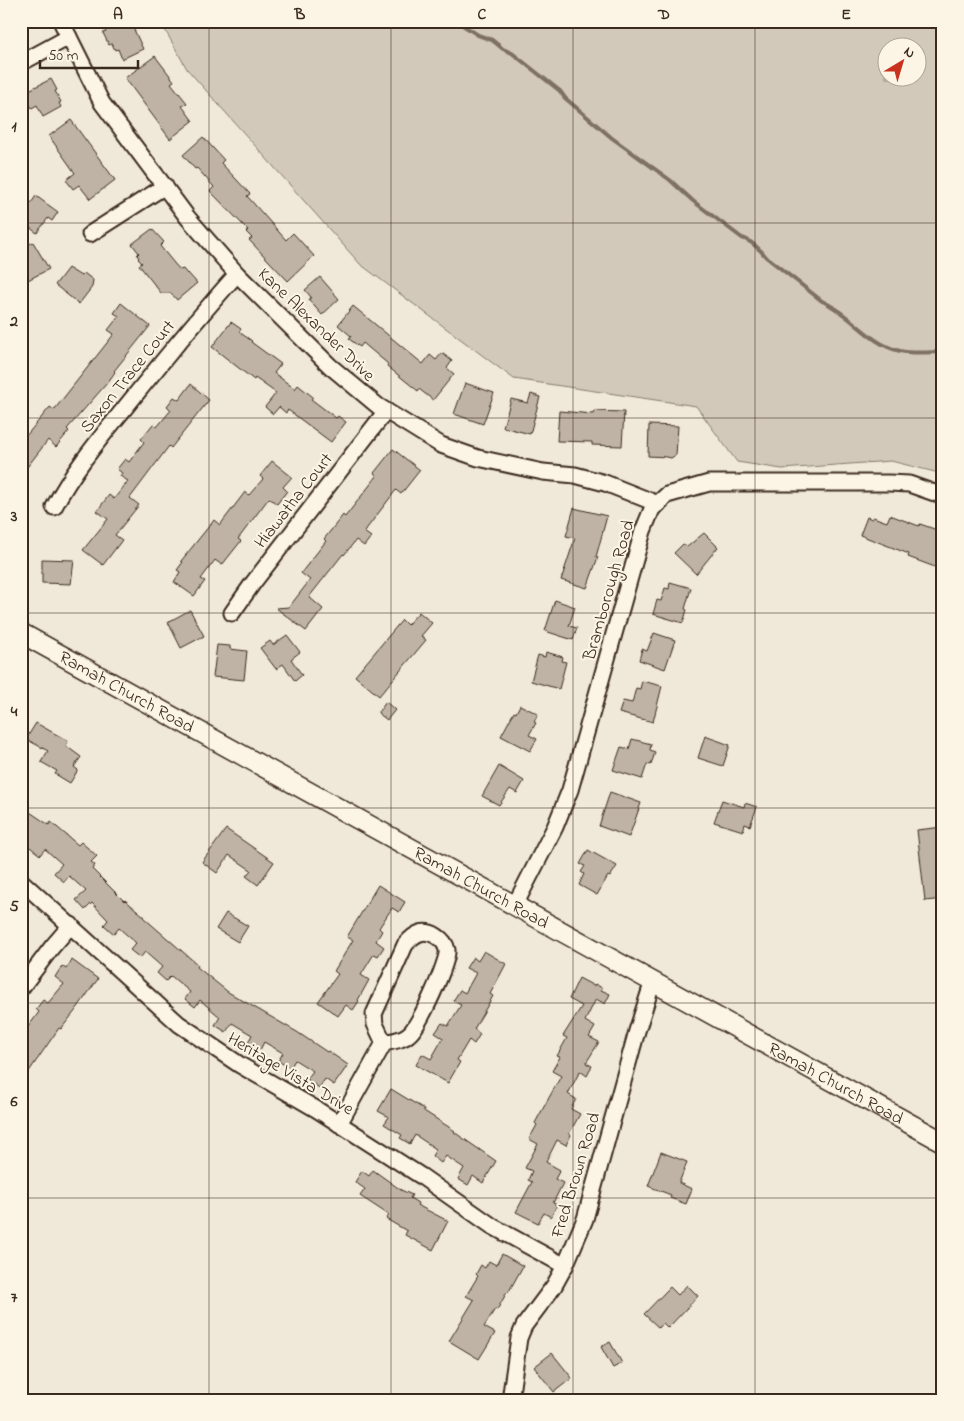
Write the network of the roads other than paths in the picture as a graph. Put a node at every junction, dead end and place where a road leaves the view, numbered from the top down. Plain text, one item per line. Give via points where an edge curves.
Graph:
1 (61, 21) edge
2 (69, 37) junction
3 (21, 63) edge
4 (165, 186) junction
5 (90, 234) dead end
6 (238, 274) junction
7 (386, 411) junction
8 (943, 496) edge
9 (658, 504) junction
10 (54, 507) dead end
11 (232, 613) dead end
12 (21, 633) edge
13 (21, 881) edge
14 (515, 905) junction
15 (71, 925) junction
16 (653, 981) junction
17 (21, 988) edge
18 (384, 1044) junction
19 (339, 1124) junction
20 (943, 1142) edge
21 (565, 1266) junction
22 (510, 1400) edge

1 - 2 street, Kane Alexander Drive
2 - 3 street
2 - 4 street, Kane Alexander Drive via 102,103
4 - 5 street
4 - 6 street, Kane Alexander Drive via 188,218
6 - 7 street, Kane Alexander Drive via 332,369
6 - 10 street, Saxon Trace Court via 86,455
7 - 9 street, Kane Alexander Drive via 441,445 478,458 605,482
7 - 11 street, Hiawatha Court
8 - 9 street, Bramborough Road via 909,484 709,483 667,495
9 - 14 street, Bramborough Road via 652,509 643,531 570,790
12 - 14 main road, Ramah Church Road
13 - 15 street, Heritage Vista Drive
14 - 16 main road, Ramah Church Road
15 - 17 street
15 - 19 street, Heritage Vista Drive via 179,1024 240,1066
16 - 20 main road, Ramah Church Road
16 - 21 street, Fred Brown Road via 636,1031 585,1219
18 - 18 street via 408,1035 421,1017 447,959 447,948 433,934 419,933 405,945 374,1014
18 - 19 street
19 - 21 street, Heritage Vista Drive via 492,1226
21 - 22 street, Fred Brown Road via 519,1338

